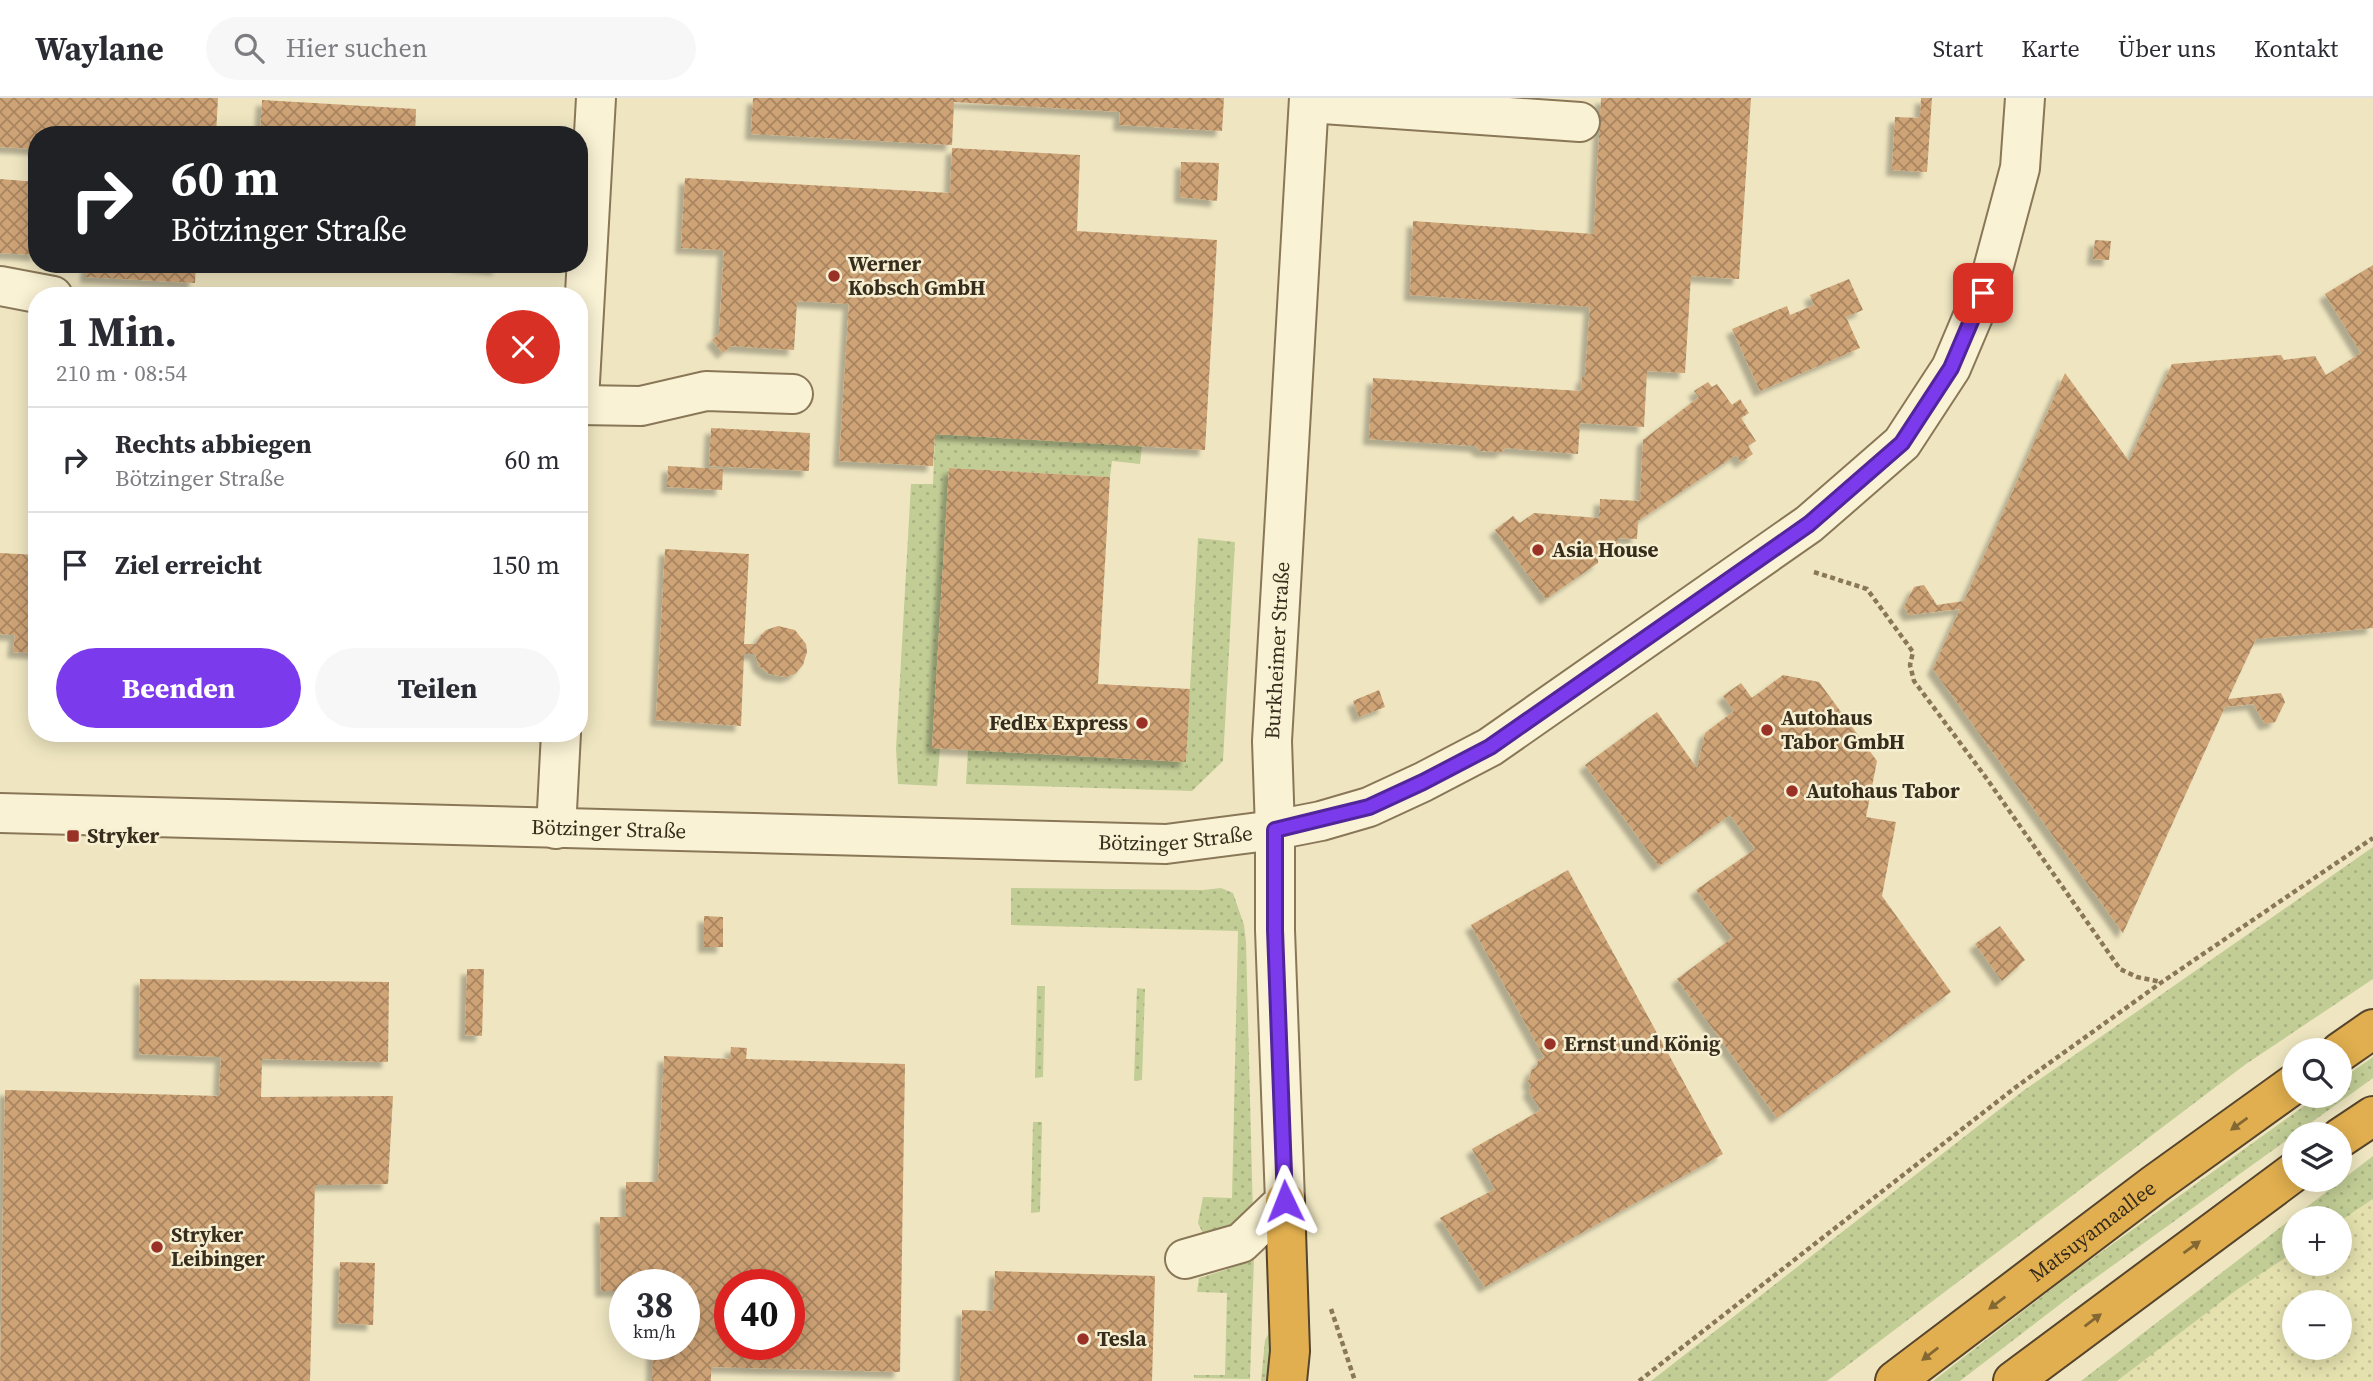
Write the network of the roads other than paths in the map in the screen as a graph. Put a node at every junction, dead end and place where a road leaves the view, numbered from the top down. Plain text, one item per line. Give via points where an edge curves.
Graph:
1 (596, 98) edge
2 (2025, 98) edge
3 (1309, 101) edge
4 (1580, 122) dead end
5 (588, 241) edge
6 (0, 286) edge
7 (28, 291) edge
8 (793, 394) dead end
9 (588, 403) edge
10 (561, 742) edge
11 (0, 813) edge
12 (556, 829) junction
13 (1275, 830) junction
14 (2373, 1029) edge
15 (2352, 1044) edge
16 (2282, 1093) edge
17 (2373, 1116) edge
18 (2352, 1130) edge
19 (2282, 1181) edge
20 (1285, 1201) junction
21 (1185, 1259) dead end
22 (1295, 1371) edge
23 (1895, 1381) edge
24 (2013, 1381) edge

1 - 5 street
2 - 13 street, Bötzinger Straße via 2020,168 1993,269 1951,368 1902,443 1809,524 1490,747 1369,807
3 - 4 street
3 - 13 street, Burkheimer Straße via 1272,741
6 - 7 street
8 - 9 street via 706,391 640,406
10 - 12 street
11 - 12 street, Bötzinger Straße
12 - 13 street, Bötzinger Straße via 1166,844
13 - 20 street, Burkheimer Straße
14 - 15 highway
16 -> 23 highway, Matsuyamaallee
17 - 18 highway
24 -> 19 highway
20 - 21 street via 1241,1243
20 - 22 highway

